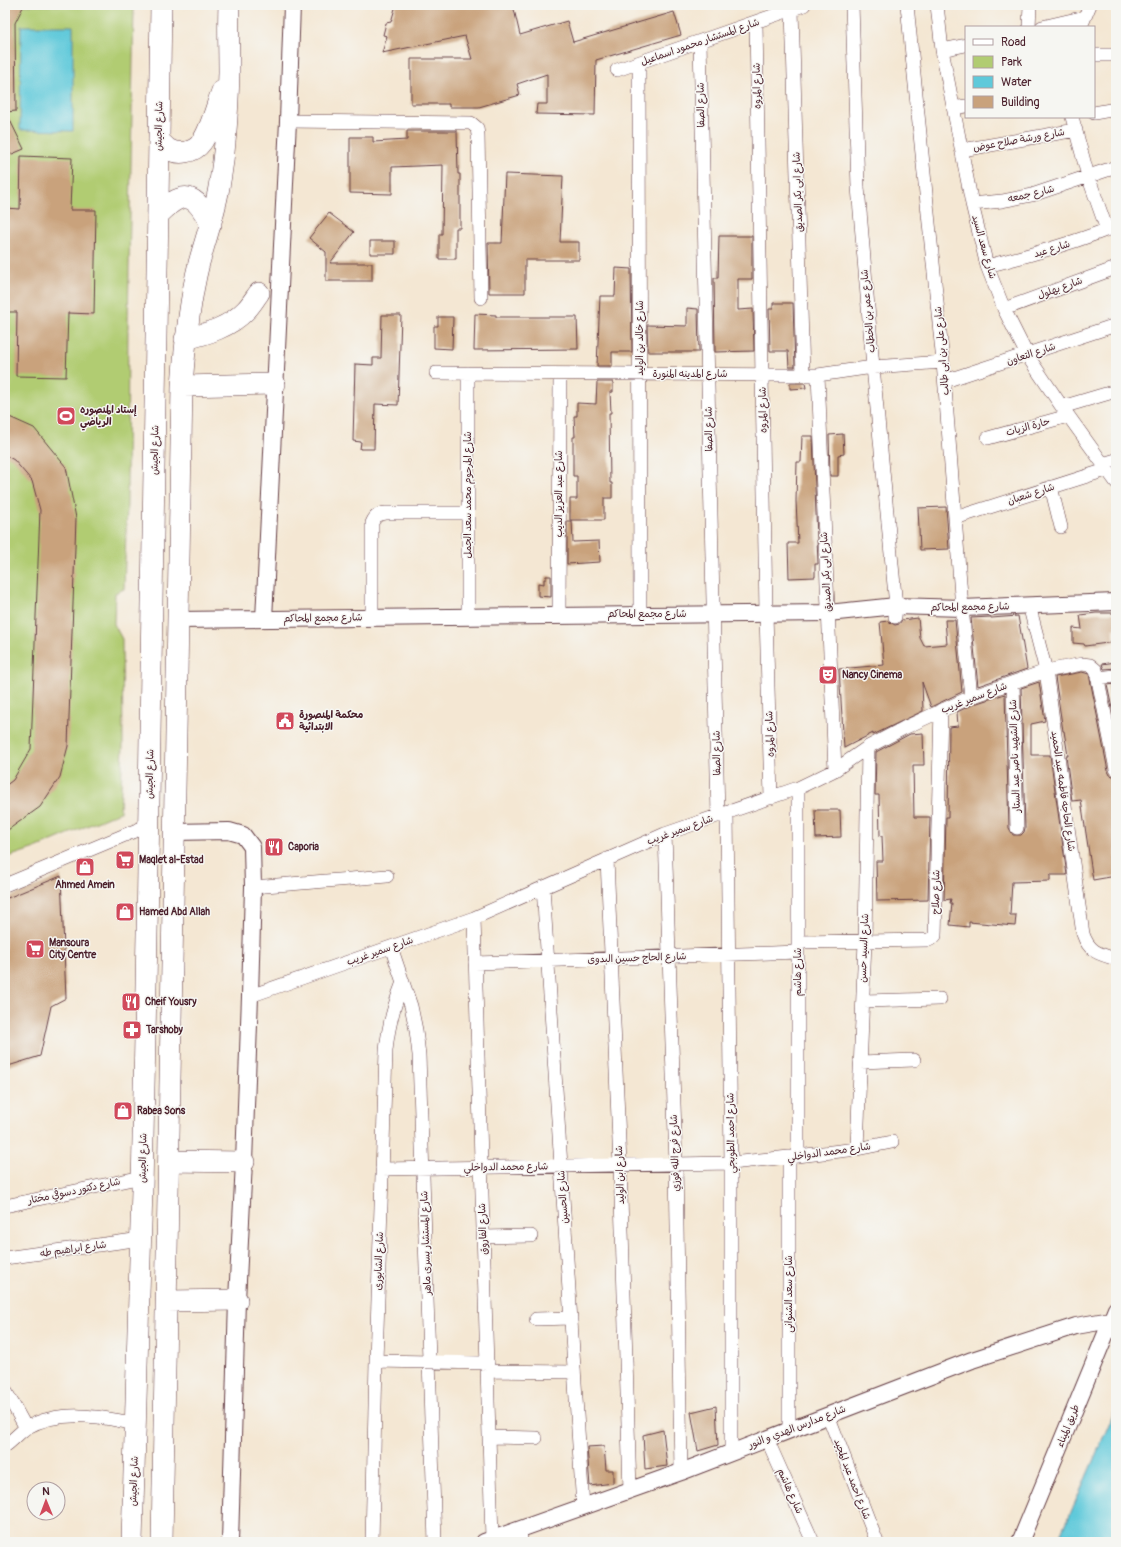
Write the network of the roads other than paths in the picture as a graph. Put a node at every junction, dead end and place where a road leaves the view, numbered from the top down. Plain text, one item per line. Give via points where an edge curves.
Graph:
1 (161, 5) edge
2 (229, 5) edge
3 (292, 5) edge
4 (852, 5) edge
5 (907, 5) edge
6 (937, 5) edge
7 (1030, 5) edge
8 (798, 8) edge
9 (1088, 12) edge
10 (756, 23) junction
11 (1029, 26) edge
12 (1045, 26) edge
13 (700, 42) junction
14 (965, 45) edge
15 (942, 50) junction
16 (1116, 55) edge
17 (1095, 56) edge
18 (639, 63) junction
19 (617, 70) dead end
20 (229, 72) junction
21 (960, 107) edge
22 (1116, 109) edge
23 (1095, 113) edge
24 (1072, 118) edge
25 (288, 122) junction
26 (1076, 130) junction
27 (159, 140) junction
28 (962, 150) junction
29 (1116, 168) edge
30 (1088, 176) junction
31 (972, 204) junction
32 (158, 214) junction
33 (211, 224) junction
34 (1111, 228) edge
35 (987, 266) junction
36 (1116, 268) edge
37 (259, 293) dead end
38 (481, 298) dead end
39 (1004, 308) junction
40 (1116, 325) edge
41 (185, 339) junction
42 (1027, 355) junction
43 (943, 362) junction
44 (873, 367) junction
45 (436, 373) dead end
46 (468, 373) junction
47 (560, 374) junction
48 (640, 374) junction
49 (708, 374) junction
50 (762, 375) junction
51 (803, 375) junction
52 (818, 375) junction
53 (945, 381) junction
54 (275, 384) junction
55 (182, 386) junction
56 (1116, 391) edge
57 (1065, 412) junction
58 (988, 438) dead end
59 (1116, 460) edge
60 (1104, 467) junction
61 (1116, 482) edge
62 (1051, 487) junction
63 (468, 512) junction
64 (955, 518) junction
65 (1061, 527) dead end
66 (1116, 602) edge
67 (1029, 605) junction
68 (962, 608) junction
69 (896, 611) junction
70 (714, 613) junction
71 (766, 613) junction
72 (828, 613) junction
73 (640, 614) junction
74 (559, 615) junction
75 (468, 616) junction
76 (372, 617) junction
77 (264, 618) junction
78 (177, 620) junction
79 (1046, 671) junction
80 (1116, 676) edge
81 (1098, 678) junction
82 (1013, 683) junction
83 (971, 697) junction
84 (941, 710) junction
85 (1112, 725) edge
86 (868, 747) junction
87 (1115, 763) edge
88 (835, 770) junction
89 (798, 788) junction
90 (771, 798) junction
91 (723, 814) junction
92 (149, 824) junction
93 (1018, 828) dead end
94 (173, 832) junction
95 (665, 834) junction
96 (607, 859) junction
97 (387, 876) dead end
98 (5, 885) edge
99 (253, 887) junction
100 (543, 887) junction
101 (474, 918) junction
102 (865, 941) junction
103 (391, 947) junction
104 (798, 947) junction
105 (729, 955) junction
106 (669, 957) junction
107 (611, 959) junction
108 (1116, 959) edge
109 (547, 961) junction
110 (475, 963) junction
111 (403, 982) junction
112 (250, 996) junction
113 (940, 999) dead end
114 (863, 1001) junction
115 (914, 1060) dead end
116 (860, 1062) junction
117 (892, 1142) dead end
118 (857, 1149) junction
119 (794, 1157) junction
120 (169, 1161) junction
121 (244, 1162) junction
122 (731, 1163) junction
123 (620, 1164) junction
124 (676, 1164) junction
125 (560, 1166) junction
126 (481, 1167) junction
127 (423, 1168) junction
128 (382, 1169) junction
129 (142, 1177) junction
130 (5, 1206) edge
131 (531, 1236) dead end
132 (484, 1237) junction
133 (141, 1239) junction
134 (5, 1258) edge
135 (237, 1300) junction
136 (167, 1301) junction
137 (1114, 1315) edge
138 (571, 1318) junction
139 (536, 1319) dead end
140 (138, 1326) junction
141 (166, 1327) junction
142 (376, 1361) junction
143 (430, 1362) junction
144 (488, 1367) junction
145 (165, 1371) junction
146 (137, 1372) junction
147 (574, 1372) junction
148 (5, 1390) edge
149 (828, 1415) junction
150 (135, 1424) junction
151 (26, 1428) junction
152 (789, 1430) junction
153 (490, 1437) junction
154 (536, 1438) dead end
155 (767, 1439) junction
156 (5, 1446) edge
157 (731, 1453) junction
158 (681, 1472) junction
159 (630, 1490) junction
160 (583, 1507) junction
161 (520, 1536) edge
162 (488, 1541) edge
163 (132, 1542) edge
164 (162, 1542) edge
165 (230, 1542) edge
166 (372, 1542) edge
167 (436, 1542) edge
168 (813, 1542) edge
169 (877, 1542) edge
170 (1020, 1542) edge

1 - 27 main road, شارع الجيش
2 - 20 main road
3 - 25 street
4 - 44 street, شارع عمر بن الخطاب via 858,187
5 - 43 street, شارع على بن ابى طالب
6 - 15 street, شارع سعد السيد
7 - 11 street
8 - 10 street, شارع المستشار محمود اسماعيل
8 - 51 street, شارع ابى بكر الصديق
9 - 12 street
10 - 13 street, شارع المستشار محمود اسماعيل
10 - 50 street, شارع المروه
13 - 18 street, شارع المستشار محمود اسماعيل
13 - 49 street, شارع الصفا
14 - 15 street
15 - 21 street, شارع سعد السيد
16 - 17 street
18 - 19 street, شارع المستشار محمود اسماعيل
18 - 48 street, شارع خالد بن الوليد
20 - 27 main road via 201,144 191,151 179,153 168,149
20 - 33 main road via 225,148
21 - 28 street, شارع سعد السيد
22 - 23 street
24 - 26 street
25 - 38 street via 471,123 478,135
25 - 54 street
26 - 28 street, شارع ورشة صلاح عوض
26 - 30 street
27 - 32 main road, شارع الجيش
28 - 31 street, شارع سعد السيد
29 - 30 street, شارع جمعه
30 - 31 street, شارع جمعه via 1032,195
30 - 34 street
31 - 35 street, شارع سعد السيد
32 - 33 main road via 178,198 188,197 196,201
32 - 92 main road, شارع الجيش
33 - 41 main road via 191,300
34 - 35 street, شارع عيد via 1054,248
35 - 39 street, شارع سعد السيد
36 - 39 street, شارع بهلول
37 - 41 main road via 247,310 228,324 208,334
39 - 42 street, شارع سعد السيد
40 - 42 street, شارع التعاون
41 - 55 main road
42 - 53 street, شارع التعاون
42 - 57 street, شارع سعد السيد
43 - 44 street, شارع المدينه المنورة
43 - 53 street, شارع على بن ابى طالب
44 - 52 street, شارع المدينه المنورة
44 - 69 street, شارع عمر بن الخطاب
45 - 46 street, شارع المدينه المنورة
46 - 47 street, شارع المدينه المنورة
46 - 63 street, شارع المرحوم محمد سعد الجمل
47 - 48 street, شارع المدينه المنورة
47 - 74 street, شارع عبد العزيز الديب
48 - 49 street, شارع المدينه المنورة
48 - 73 street, شارع خالد بن الوليد
49 - 50 street, شارع المدينه المنورة
49 - 70 street, شارع الصفا
50 - 51 street, شارع المدينه المنورة
50 - 71 street, شارع المروه
51 - 52 street, شارع المدينه المنورة
52 - 72 street, شارع ابى بكر الصديق
53 - 64 street, شارع على بن ابى طالب
54 - 55 main road
54 - 77 street
55 - 78 main road
56 - 57 street, حارة الزيات
57 - 58 street, حارة الزيات
57 - 60 street, شارع سعد السيد
59 - 60 street, شارع شعبان
60 - 61 street, شارع سعد السيد
60 - 62 street, شارع شعبان
62 - 64 street, شارع شعبان
62 - 65 street
63 - 75 street, شارع المرحوم محمد سعد الجمل
63 - 76 street via 386,513 374,517
64 - 68 street, شارع على بن ابى طالب
66 - 67 street, شارع مجمع المحاكم
67 - 68 street, شارع مجمع المحاكم
67 - 79 street, شارع الحاجه فاطمه عبد الحميد
68 - 69 street, شارع مجمع المحاكم
68 - 83 street, شارع على بن ابى طالب
69 - 72 street, شارع مجمع المحاكم
70 - 71 street, شارع مجمع المحاكم
70 - 73 street, شارع مجمع المحاكم
70 - 91 street, شارع الصفا
71 - 72 street, شارع مجمع المحاكم
71 - 90 street, شارع المروه
72 - 88 street, شارع ابى بكر الصديق
73 - 74 street, شارع مجمع المحاكم
74 - 75 street, شارع مجمع المحاكم
75 - 76 street, شارع مجمع المحاكم
76 - 77 street, شارع مجمع المحاكم
77 - 78 street, شارع مجمع المحاكم
78 - 94 main road
79 - 81 street, شارع سمير غريب via 1082,664 1090,665 1096,670
79 - 82 street, شارع سمير غريب
79 - 108 street, شارع الحاجه فاطمه عبد الحميد via 1083,934 1086,943 1093,950
80 - 81 street
81 - 85 street
82 - 83 street, شارع سمير غريب
82 - 93 street, شارع الشهيد ناصر عبد الستار
83 - 84 street, شارع سمير غريب
84 - 86 street, شارع سمير غريب
84 - 102 street, شارع صلاح via 935,936 929,940
85 - 87 street
86 - 88 street, شارع سمير غريب
86 - 102 street, شارع السيد حسن
88 - 89 street, شارع سمير غريب
89 - 90 street, شارع سمير غريب
89 - 104 street, شارع هاشم
90 - 91 street, شارع سمير غريب
91 - 95 street, شارع سمير غريب
91 - 105 street, شارع احمد الطوبجي
92 - 98 street
92 - 129 main road, شارع الجيش
94 - 99 street via 229,831 243,835 252,846
94 - 120 main road
95 - 96 street, شارع سمير غريب
95 - 106 street, شارع فرج الله فوزي
96 - 100 street, شارع سمير غريب
96 - 107 street, شارع ابن الوليد
97 - 99 street
99 - 112 street
100 - 101 street, شارع سمير غريب
100 - 109 street, شارع الحسين
101 - 103 street, شارع سمير غريب
101 - 110 street, شارع الفاروق
102 - 104 street, شارع صلاح
102 - 114 street, شارع السيد حسن
103 - 111 street, شارع المستشار يسرى ماهر
103 - 112 street, شارع سمير غريب
104 - 105 street, شارع الحاج حسين البدوى
104 - 119 street, شارع هاشم
105 - 106 street, شارع الحاج حسين البدوى
105 - 122 street, شارع احمد الطوبجي
106 - 107 street, شارع الحاج حسين البدوى
106 - 124 street, شارع فرج الله فوزي
107 - 109 street, شارع الحاج حسين البدوى
107 - 123 street, شارع ابن الوليد
109 - 110 street, شارع الحاج حسين البدوى
109 - 125 street, شارع الحسين
110 - 126 street, شارع الفاروق
111 - 127 street, شارع المستشار يسرى ماهر via 413,1018 419,1055
111 - 128 street, شارع الشابورى via 388,1027
112 - 121 street
113 - 114 street
114 - 116 street, شارع السيد حسن
115 - 116 street
116 - 118 street, شارع السيد حسن
117 - 118 street, شارع محمد الدواخلي
118 - 119 street, شارع محمد الدواخلي
119 - 122 street, شارع محمد الدواخلي
119 - 152 street, شارع سعد الشنوانى
120 - 121 main road
120 - 136 main road
121 - 135 street
122 - 124 street, شارع محمد الدواخلي
122 - 157 street, شارع احمد الطوبجي
123 - 124 street, شارع محمد الدواخلي
123 - 125 street, شارع محمد الدواخلي
123 - 159 street, شارع ابن الوليد
124 - 158 street, شارع فرج الله فوزي
125 - 126 street, شارع محمد الدواخلي
125 - 138 street, شارع الحسين
126 - 127 street, شارع محمد الدواخلي
126 - 132 street, شارع الفاروق
127 - 128 street, شارع محمد الدواخلي
127 - 143 street, شارع المستشار يسرى ماهر
128 - 142 street, شارع الشابورى
129 - 130 street, شارع دكتور دسوقي مختار
129 - 133 main road, شارع الجيش
131 - 132 street
132 - 144 street, شارع الفاروق
133 - 134 street, شارع ابراهيم طه
133 - 140 main road, شارع الجيش
135 - 136 main road
135 - 165 street
136 - 141 main road
137 - 149 street, شارع مدارس الهدي و النور via 972,1360
137 - 170 street, طريق الميناء
138 - 139 street
138 - 147 street, شارع الحسين
140 - 141 main road via 152,1333 160,1332
140 - 146 main road, شارع الجيش
141 - 145 main road
142 - 143 street
142 - 166 street, شارع الشابورى
143 - 144 street
143 - 167 street, شارع المستشار يسرى ماهر
144 - 147 street
144 - 153 street, شارع الفاروق
145 - 146 main road via 151,1365
145 - 164 main road
146 - 150 main road, شارع الجيش
147 - 160 street, شارع الحسين
148 - 151 street
149 - 152 street, شارع مدارس الهدي و النور
149 - 169 street, شارع احمد عبد المجيد
150 - 151 street via 86,1416 56,1417
150 - 163 main road, شارع الجيش
151 - 156 street
152 - 155 street, شارع مدارس الهدي و النور
153 - 154 street
153 - 162 street, شارع الفاروق
155 - 157 street, شارع مدارس الهدي و النور
155 - 168 street, شارع هاشم
157 - 158 street, شارع مدارس الهدي و النور
158 - 159 street, شارع مدارس الهدي و النور
159 - 160 street, شارع مدارس الهدي و النور
160 - 161 street, شارع مدارس الهدي و النور
161 - 162 street, شارع مدارس الهدي و النور

